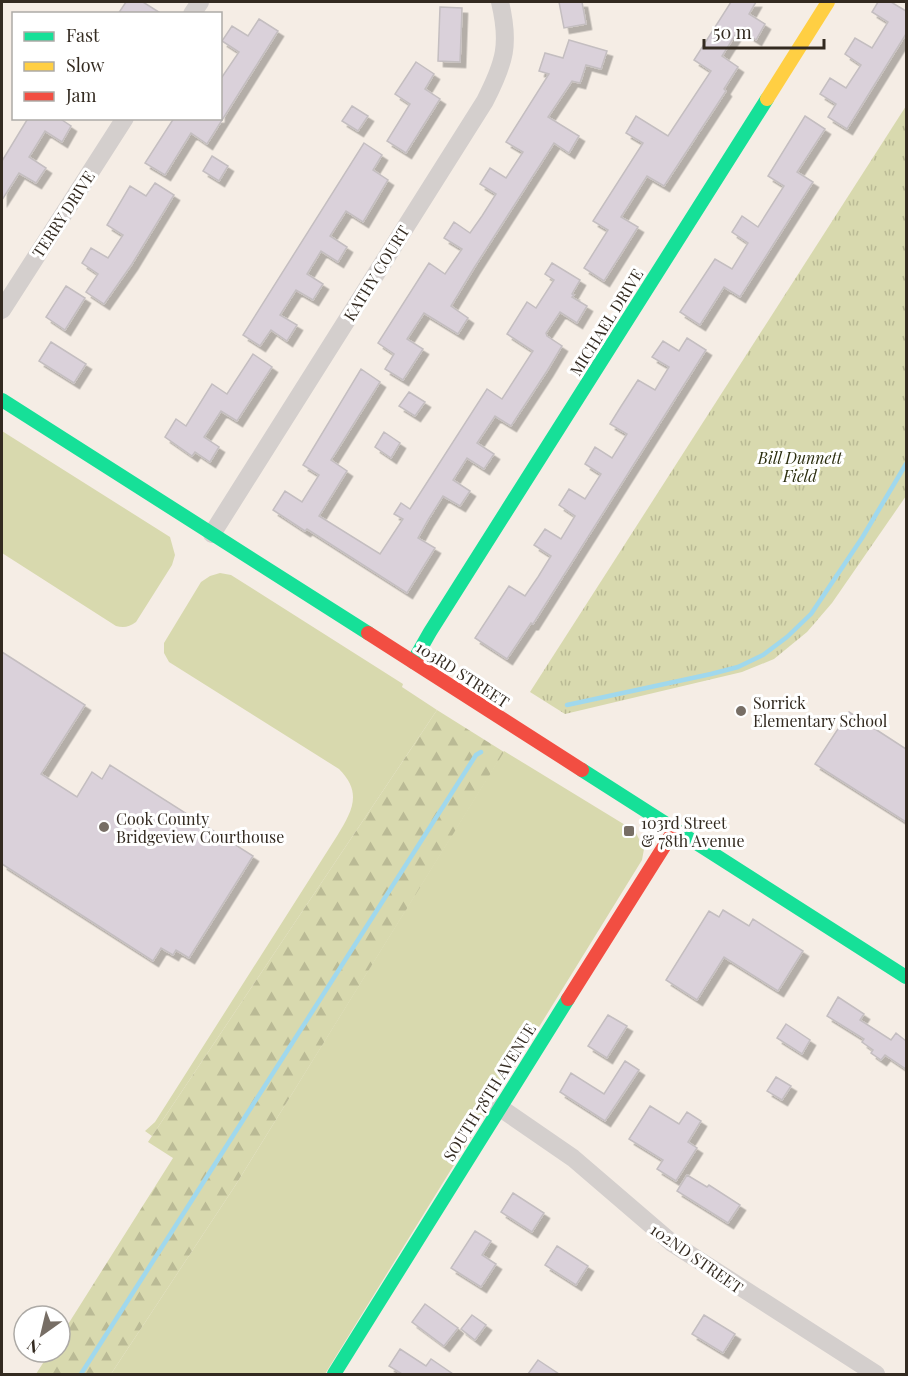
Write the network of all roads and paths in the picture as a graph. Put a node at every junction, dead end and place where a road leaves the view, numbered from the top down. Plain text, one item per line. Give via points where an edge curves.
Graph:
1 (500, 2) edge
2 (828, 2) edge
3 (123, 120) edge
4 (2, 310) edge
5 (2, 400) edge
6 (212, 534) junction
7 (413, 662) junction
8 (675, 829) junction
9 (906, 976) edge
10 (499, 1107) junction
11 (334, 1374) edge
12 (876, 1374) edge

1 - 6 street, KATHY COURT via 505,48 500,73 486,101
2 - 7 street, MICHAEL DRIVE
3 - 4 street, TERRY DRIVE
5 - 6 street, 103RD STREET
6 - 7 street, 103RD STREET
7 - 8 street, 103RD STREET
8 - 9 street, 103RD STREET
8 - 10 street, SOUTH 78TH AVENUE
10 - 11 street, SOUTH 78TH AVENUE
10 - 12 street, 102ND STREET via 573,1158 672,1244

